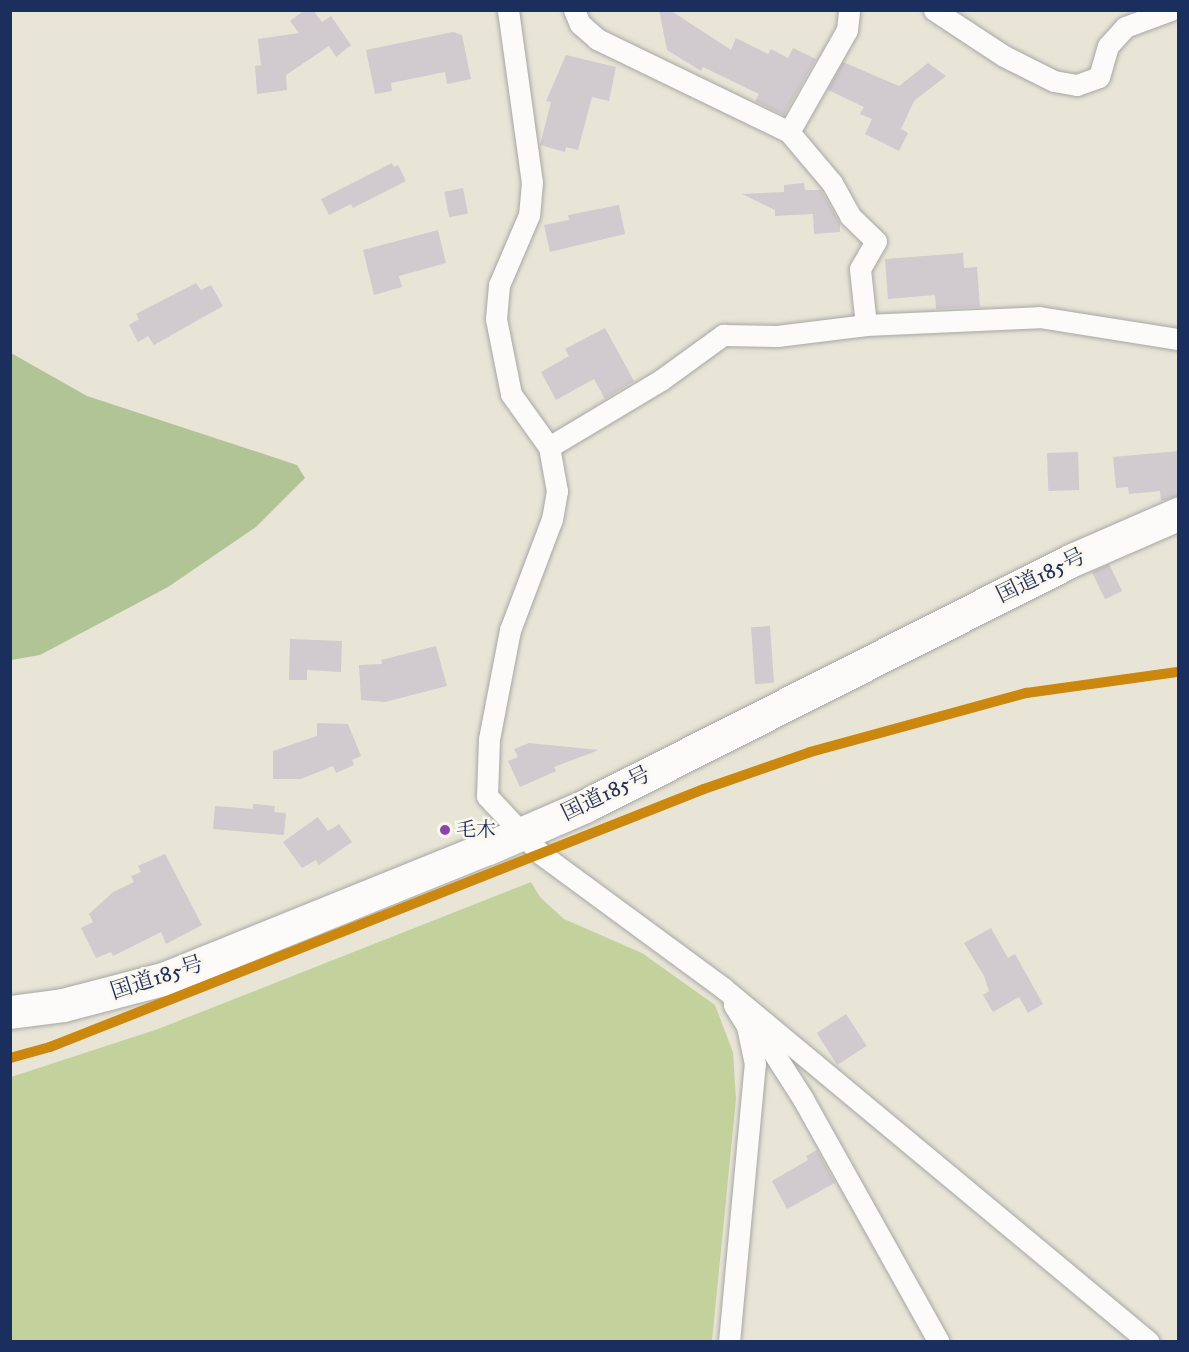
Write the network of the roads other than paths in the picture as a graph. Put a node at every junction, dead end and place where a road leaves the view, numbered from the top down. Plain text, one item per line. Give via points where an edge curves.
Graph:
1 (508, 10) edge
2 (574, 10) edge
3 (849, 10) edge
4 (934, 10) edge
5 (1171, 10) edge
6 (789, 132) junction
7 (866, 325) junction
8 (1179, 339) edge
9 (549, 447) junction
10 (1179, 514) edge
11 (520, 834) junction
12 (722, 987) junction
13 (10, 1012) edge
14 (766, 1025) junction
15 (729, 1341) edge
16 (939, 1341) edge
17 (1149, 1341) edge

1 - 9 street via 532,182 529,214 499,285 496,319 511,394
2 - 6 street via 580,24 597,39
3 - 6 street via 847,30
4 - 5 street via 1005,56 1054,81 1077,85 1099,77 1108,46 1125,27
6 - 7 street via 832,183 850,216 876,242 860,268
7 - 8 street via 1040,317
7 - 9 street via 777,336 723,335 661,380
9 - 11 street via 557,491 552,519 510,630 489,739 487,796
10 - 11 highway, 国道185号 via 1072,560 585,806
11 - 12 street via 541,854
11 - 13 highway, 国道185号 via 163,979 63,1005
12 - 14 street
12 - 15 street via 747,1026 755,1064
14 - 16 street via 773,1052
14 - 17 street

